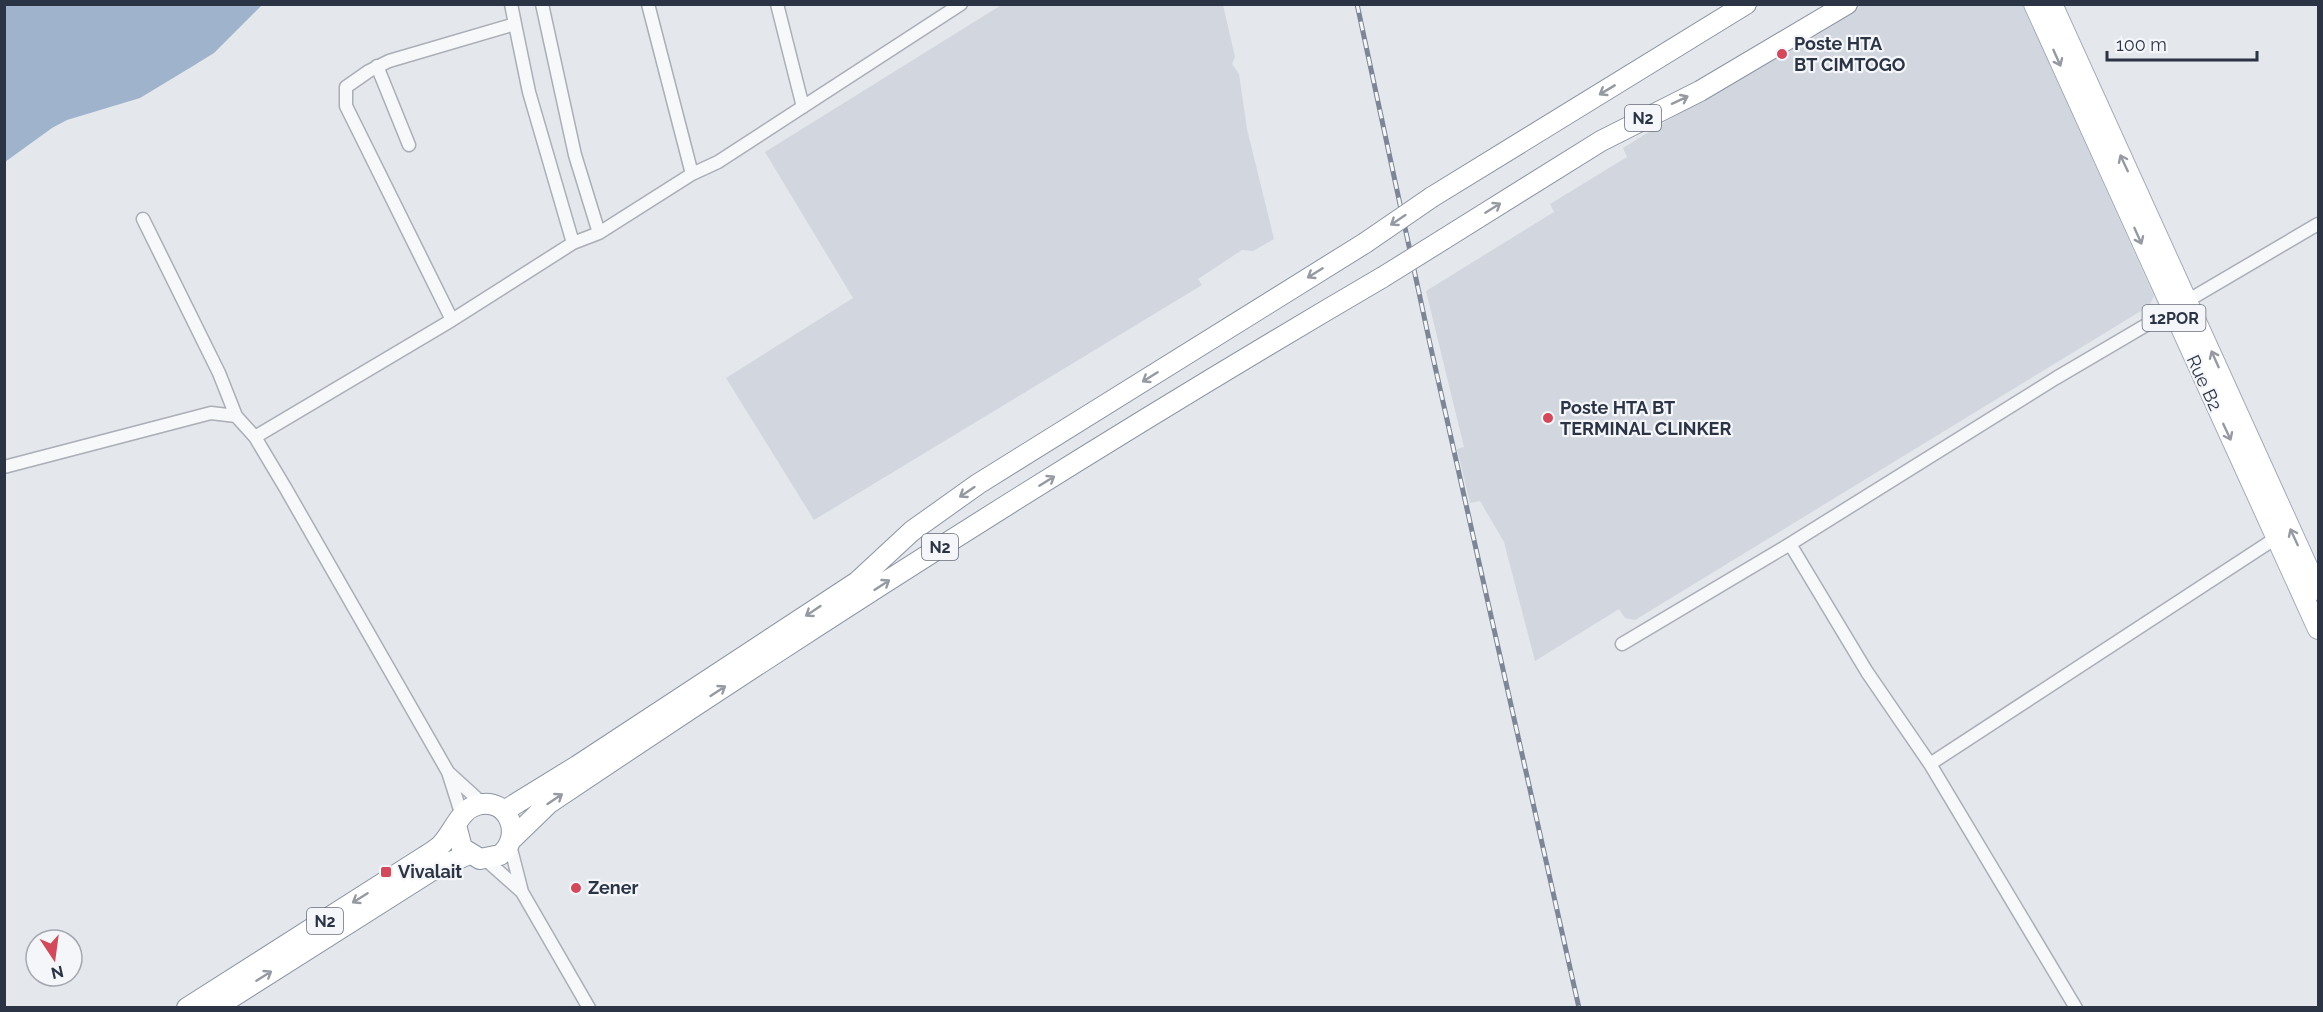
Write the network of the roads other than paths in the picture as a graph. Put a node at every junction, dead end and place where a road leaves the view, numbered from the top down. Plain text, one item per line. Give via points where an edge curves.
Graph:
1 (511, 4) edge
2 (542, 4) edge
3 (648, 4) edge
4 (777, 4) edge
5 (961, 4) edge
6 (1746, 4) edge
7 (1847, 4) edge
8 (2034, 4) edge
9 (2052, 4) edge
10 (515, 24) junction
11 (377, 66) junction
12 (803, 107) junction
13 (409, 145) dead end
14 (692, 174) junction
15 (143, 219) dead end
16 (2319, 224) edge
17 (599, 233) junction
18 (573, 243) junction
19 (2188, 299) junction
20 (2170, 310) junction
21 (452, 320) junction
22 (236, 416) junction
23 (255, 438) junction
24 (4, 466) edge
25 (2276, 538) junction
26 (1790, 544) junction
27 (2319, 590) edge
28 (2319, 629) edge
29 (1622, 644) dead end
30 (1930, 764) junction
31 (448, 772) junction
32 (483, 804) junction
33 (504, 811) junction
34 (459, 821) junction
35 (511, 842) junction
36 (477, 857) junction
37 (522, 892) junction
38 (187, 1008) edge
39 (215, 1008) edge
40 (589, 1008) edge
41 (2076, 1008) edge

1 - 10 street
2 - 17 street via 567,122
3 - 14 street
4 - 12 street
5 - 12 street
6 -> 33 main road, N2, bridge via 1432,197 964,494 912,531 857,582
35 -> 7 main road, N2, bridge via 548,804 923,558 1601,141 1708,87
8 -> 20 main road, Rue B2 / 12POR
19 -> 9 main road, Rue B2 / 12POR
10 - 11 street
10 - 18 street via 529,92
11 - 13 street
11 - 21 street via 346,87 346,106
12 - 14 street via 718,162
14 - 17 street
15 - 22 street
16 - 19 street
17 - 18 street
18 - 21 street
19 - 20 street
27 -> 19 main road, Rue B2 / 12POR
20 -> 25 main road, Rue B2 / 12POR
20 - 26 street
21 - 23 street
22 - 23 street
22 - 24 street via 211,413
23 - 31 street
25 - 28 main road, Rue B2 / 12POR
25 - 30 street
26 - 29 street
26 - 30 street via 1867,672
30 - 41 street
31 - 32 street
31 - 34 street
32 - 33 main road
32 - 34 main road via 471,807
33 - 35 main road via 512,824
34 - 36 main road via 459,842
34 -> 38 main road, N2 via 439,846 424,857
35 - 36 main road via 500,855
35 - 37 street
36 - 37 street
39 -> 36 main road, N2 via 438,867
37 - 40 street

